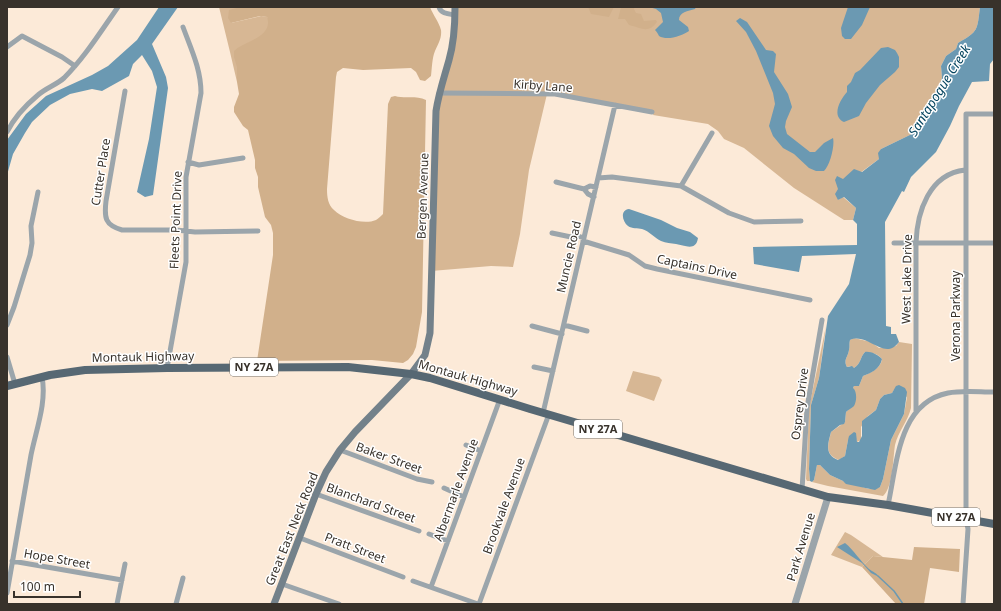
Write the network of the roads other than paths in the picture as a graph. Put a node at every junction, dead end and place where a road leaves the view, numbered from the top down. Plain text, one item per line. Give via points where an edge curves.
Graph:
1 (118, 7) edge
2 (439, 7) edge
3 (455, 7) edge
4 (455, 15) junction
5 (183, 27) dead end
6 (7, 47) edge
7 (75, 66) junction
8 (125, 92) dead end
9 (439, 93) junction
10 (615, 105) junction
11 (652, 112) dead end
12 (994, 114) edge
13 (7, 132) edge
14 (712, 133) dead end
15 (243, 158) dead end
16 (188, 162) junction
17 (965, 170) junction
18 (598, 178) junction
19 (556, 182) dead end
20 (681, 186) junction
21 (596, 187) junction
22 (584, 189) junction
23 (38, 192) dead end
24 (594, 197) junction
25 (802, 221) dead end
26 (186, 231) junction
27 (258, 231) dead end
28 (552, 233) dead end
29 (584, 239) junction
30 (916, 243) junction
31 (966, 243) junction
32 (994, 243) edge
33 (894, 244) dead end
34 (810, 300) dead end
35 (822, 320) dead end
36 (7, 325) edge
37 (564, 325) junction
38 (532, 326) dead end
39 (587, 331) dead end
40 (562, 334) junction
41 (7, 357) edge
42 (167, 368) junction
43 (534, 368) dead end
44 (553, 371) junction
45 (411, 374) junction
46 (42, 377) junction
47 (11, 385) edge
48 (966, 392) junction
49 (994, 392) edge
50 (500, 399) junction
51 (916, 412) junction
52 (546, 414) junction
53 (466, 445) dead end
54 (340, 450) junction
55 (481, 451) junction
56 (432, 482) dead end
57 (444, 488) dead end
58 (802, 490) junction
59 (316, 494) junction
60 (464, 497) junction
61 (828, 497) junction
62 (888, 505) junction
63 (966, 519) junction
64 (994, 524) edge
65 (419, 531) dead end
66 (429, 534) dead end
67 (300, 538) junction
68 (448, 541) junction
69 (12, 561) junction
70 (125, 564) dead end
71 (403, 577) dead end
72 (183, 578) dead end
73 (122, 580) junction
74 (413, 581) dead end
75 (282, 584) junction
76 (431, 587) junction
77 (7, 593) edge
78 (176, 603) edge
79 (117, 604) edge
80 (182, 604) edge
81 (274, 604) edge
82 (339, 604) edge
83 (478, 604) edge
84 (795, 604) edge
85 (963, 604) edge

1 - 7 street
2 - 4 street via 444,12
3 - 4 main road, Bergen Avenue
4 - 9 main road, Bergen Avenue via 453,44
5 - 16 street, Fleets Point Drive via 201,81 199,107
6 - 7 street via 22,36
7 - 13 street via 27,105
8 - 26 street, Cutter Place via 106,202 105,214 108,223 122,230
9 - 10 street, Kirby Lane via 555,94
9 - 45 main road, Bergen Avenue via 436,111 430,333 425,355
10 - 11 street, Kirby Lane
10 - 18 street, Muncie Road
12 - 17 street, Verona Parkway via 966,114
14 - 20 street
15 - 16 street via 199,165
16 - 26 street, Fleets Point Drive
17 - 30 street, West Lake Drive via 948,174 933,188 919,217
17 - 31 street, Verona Parkway
18 - 20 street via 612,177
18 - 21 street, Muncie Road
19 - 22 street
20 - 25 street via 730,213 754,222
21 - 22 street
21 - 24 street, Muncie Road
22 - 24 street
23 - 36 street via 31,226 30,255
24 - 29 street, Muncie Road
26 - 27 street, Cutter Place
26 - 42 street, Fleets Point Drive via 186,262
28 - 29 street, Captains Drive
29 - 34 street, Captains Drive via 629,255 645,266
29 - 37 street, Muncie Road
30 - 31 street
30 - 33 street
30 - 51 street, West Lake Drive
31 - 32 street
31 - 48 street, Verona Parkway
35 - 58 street, Osprey Drive via 808,408
37 - 39 street
37 - 40 street, Muncie Road
38 - 40 street
40 - 44 street, Muncie Road
41 - 47 street
42 - 45 main road, Montauk Highway / NY 27A via 348,367
42 - 46 main road, Montauk Highway / NY 27A via 85,370
43 - 44 street
44 - 52 street, Muncie Road
45 - 50 main road, Montauk Highway / NY 27A
45 - 54 main road, Great East Neck Road
46 - 47 main road, NY 27A
46 - 69 street via 42,403
48 - 49 street
48 - 51 street via 940,395 926,402
48 - 63 street, Verona Parkway
50 - 52 main road, Montauk Highway / NY 27A
50 - 55 street, Albermarle Avenue
51 - 62 street via 903,435
52 - 58 main road, Montauk Highway / NY 27A
52 - 83 street, Brookvale Avenue
53 - 55 street
54 - 56 street, Baker Street via 417,479
54 - 59 main road, Great East Neck Road
55 - 60 street, Albermarle Avenue
57 - 60 street
58 - 61 main road, Montauk Highway / NY 27A
59 - 65 street, Blanchard Street
59 - 67 main road, Great East Neck Road
60 - 68 street, Albermarle Avenue
61 - 62 main road, NY 27A
61 - 84 street, Park Avenue
62 - 63 main road, NY 27A
63 - 64 main road, NY 27A
63 - 85 street, Verona Parkway via 968,529
66 - 68 street
67 - 71 street, Pratt Street
67 - 75 main road, Great East Neck Road
68 - 76 street, Albermarle Avenue
69 - 73 street, Hope Street
69 - 77 street
70 - 73 street
72 - 78 street
73 - 79 street
74 - 76 street
75 - 81 main road, Great East Neck Road
75 - 82 street
76 - 83 street
78 - 80 street

